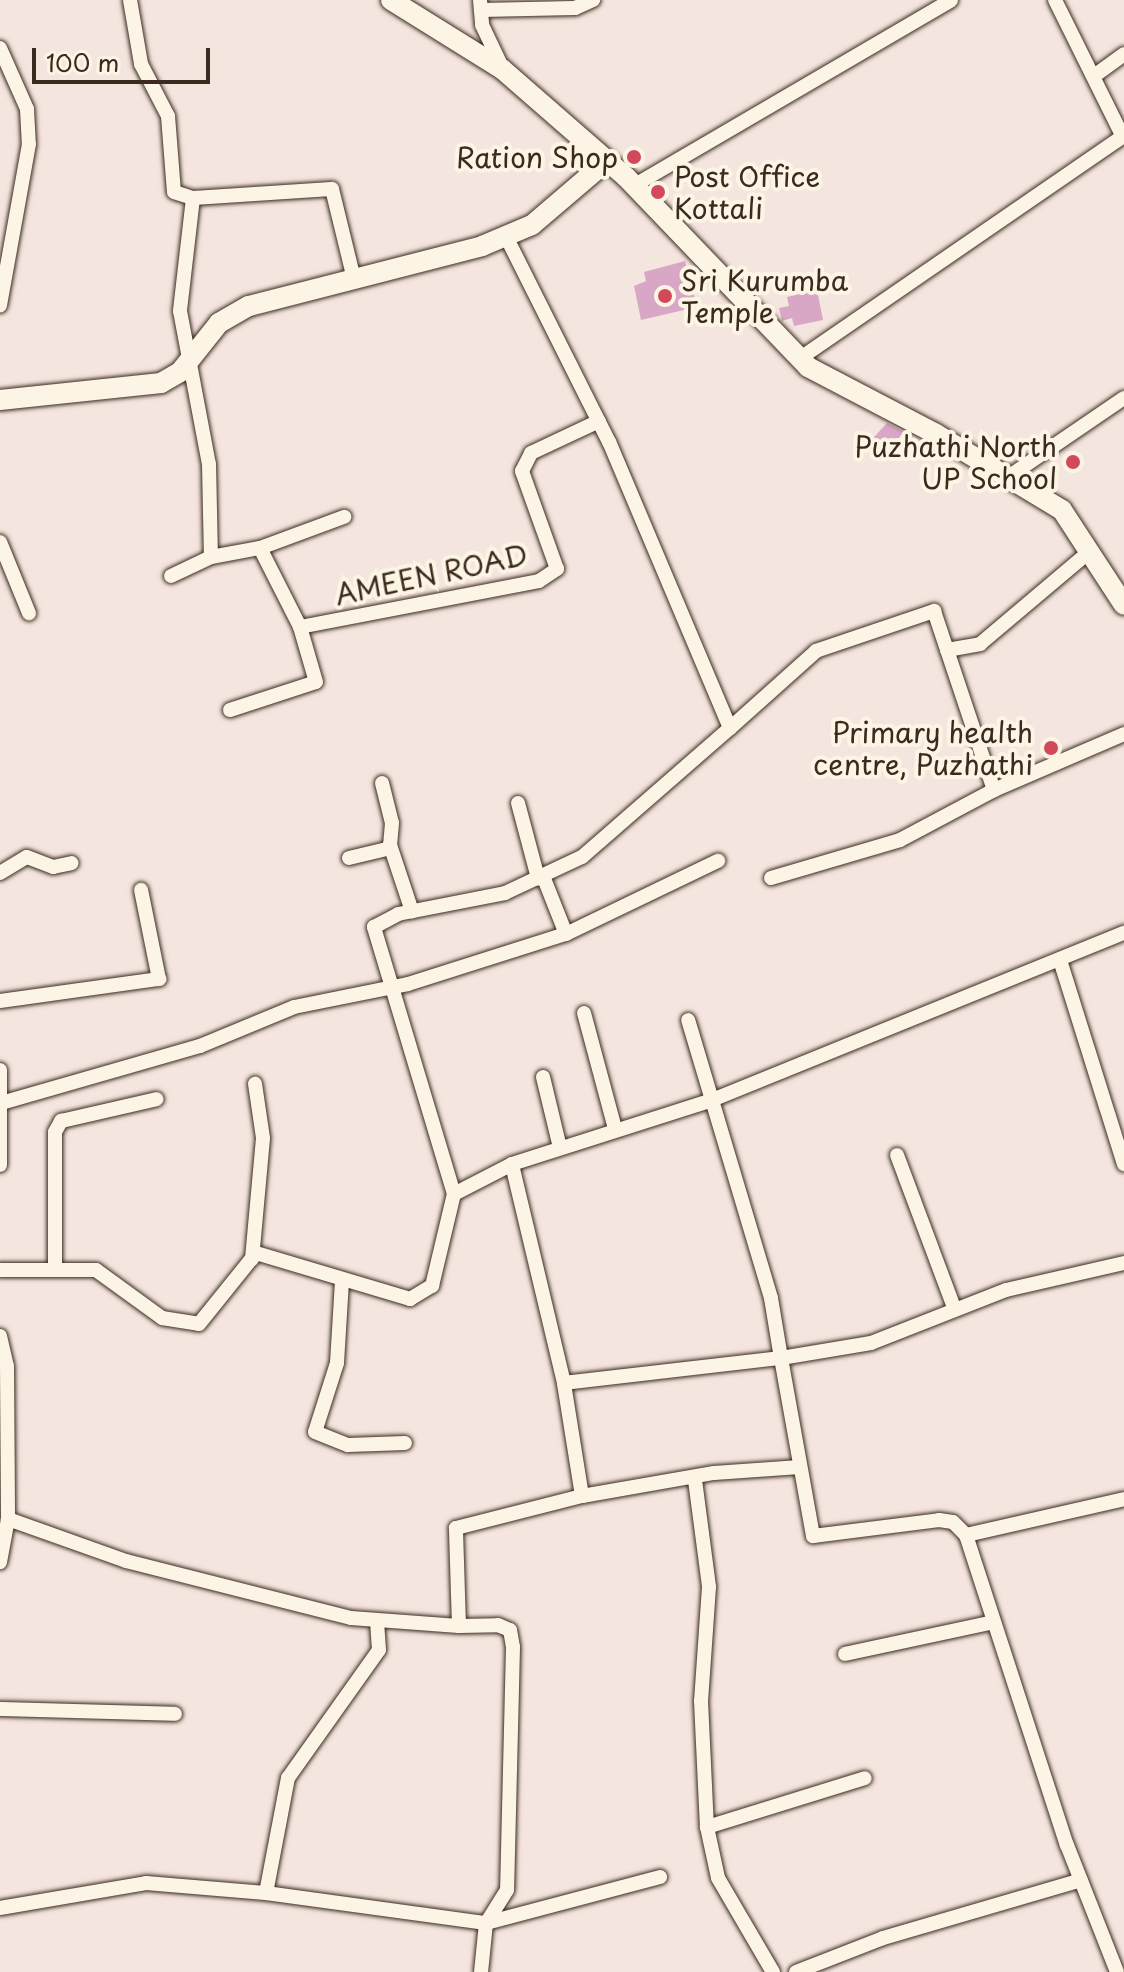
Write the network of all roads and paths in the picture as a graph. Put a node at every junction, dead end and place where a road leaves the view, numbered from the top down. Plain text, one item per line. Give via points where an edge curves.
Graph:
1 (130, 0) edge
2 (391, 0) edge
3 (593, 0) edge
4 (951, 0) edge
5 (1055, 0) edge
6 (481, 5) edge
7 (0, 48) edge
8 (1124, 54) edge
9 (502, 69) junction
10 (1094, 76) junction
11 (1123, 134) edge
12 (607, 161) junction
13 (635, 185) junction
14 (193, 198) junction
15 (506, 236) junction
16 (353, 275) junction
17 (0, 305) edge
18 (189, 357) junction
19 (799, 359) junction
20 (1124, 398) edge
21 (0, 400) edge
22 (599, 421) junction
23 (1008, 477) junction
24 (344, 517) dead end
25 (0, 542) edge
26 (260, 548) junction
27 (1090, 551) junction
28 (211, 557) junction
29 (171, 576) dead end
30 (1124, 605) edge
31 (29, 613) dead end
32 (300, 627) junction
33 (947, 650) junction
34 (230, 710) dead end
35 (730, 728) junction
36 (1124, 734) edge
37 (382, 783) dead end
38 (994, 790) junction
39 (518, 803) dead end
40 (391, 848) junction
41 (349, 858) dead end
42 (718, 861) dead end
43 (72, 863) dead end
44 (0, 873) edge
45 (540, 877) junction
46 (771, 878) dead end
47 (141, 890) dead end
48 (412, 911) junction
49 (1124, 933) edge
50 (566, 934) junction
51 (1060, 960) junction
52 (391, 987) junction
53 (0, 1001) edge
54 (584, 1013) dead end
55 (688, 1020) dead end
56 (0, 1070) edge
57 (543, 1077) dead end
58 (255, 1084) dead end
59 (157, 1099) dead end
60 (712, 1100) junction
61 (1, 1103) edge
62 (615, 1129) junction
63 (560, 1148) junction
64 (897, 1155) dead end
65 (512, 1164) junction
66 (1124, 1164) edge
67 (0, 1165) edge
68 (454, 1194) junction
69 (252, 1259) junction
70 (1124, 1263) edge
71 (55, 1268) junction
72 (0, 1270) edge
73 (342, 1281) junction
74 (955, 1310) junction
75 (0, 1336) edge
76 (781, 1358) junction
77 (564, 1383) junction
78 (405, 1443) dead end
79 (800, 1467) junction
80 (695, 1480) junction
81 (582, 1496) junction
82 (1124, 1499) edge
83 (8, 1519) junction
84 (966, 1535) junction
85 (0, 1562) edge
86 (377, 1620) junction
87 (994, 1622) junction
88 (459, 1626) junction
89 (845, 1654) dead end
90 (0, 1709) edge
91 (175, 1714) dead end
92 (865, 1778) dead end
93 (707, 1827) junction
94 (660, 1877) dead end
95 (1081, 1880) junction
96 (266, 1893) junction
97 (0, 1908) edge
98 (486, 1923) junction
99 (1117, 1953) edge
100 (481, 1972) edge
101 (773, 1972) edge
102 (796, 1972) edge
103 (1117, 1972) edge

1 - 14 street via 141,64 168,116 174,192
2 - 9 main road
3 - 6 street via 575,8
4 - 13 street
5 - 10 street
6 - 9 street
7 - 17 street via 27,109 29,144 27,182
8 - 10 street
9 - 12 main road
10 - 11 street
11 - 19 street
12 - 13 main road
12 - 15 main road via 555,210
13 - 19 main road
14 - 16 street via 332,189
14 - 18 street via 180,311
15 - 16 main road
15 - 22 street
16 - 18 main road via 249,306 219,323
18 - 21 main road via 180,372 149,386
18 - 28 street via 209,464
19 - 23 main road
20 - 23 street
22 - 32 street, AMEEN ROAD via 531,453 522,471 557,569 539,581 464,599
22 - 35 street
23 - 27 main road via 1062,510
24 - 26 street
25 - 31 street
26 - 28 street
26 - 32 street, AMEEN ROAD
27 - 30 main road
27 - 33 street via 980,644
28 - 29 street
32 - 34 street via 316,682
33 - 35 street via 934,611 816,651
33 - 38 street
35 - 45 street via 582,857
36 - 38 street
37 - 40 street
38 - 46 street via 900,840
39 - 45 street
40 - 41 street
40 - 48 street
42 - 50 street
43 - 44 street via 53,867 27,857
45 - 48 street via 505,893
45 - 50 street
47 - 53 street via 159,979
48 - 52 street via 374,927
49 - 51 street
50 - 52 street
51 - 60 street
51 - 66 street
52 - 61 street via 294,1007 200,1046
52 - 68 street
54 - 62 street
55 - 60 street
56 - 61 street
57 - 63 street
58 - 69 street via 263,1138
59 - 71 street via 61,1121 55,1132
60 - 62 street
60 - 76 street via 771,1298
61 - 67 street
62 - 63 street
63 - 65 street
64 - 74 street
65 - 68 street
65 - 77 street
68 - 73 street via 432,1286 410,1299
69 - 71 street via 199,1324 162,1318 96,1270
69 - 73 street via 256,1253
70 - 74 street via 1006,1290
71 - 72 street
73 - 78 street via 337,1363 315,1432 348,1445
74 - 76 street via 871,1343
75 - 83 street via 7,1366
76 - 77 street
76 - 79 street
77 - 81 street
79 - 80 street
79 - 84 street via 813,1536 939,1520 953,1522
80 - 81 street
80 - 93 street via 709,1587 701,1701
81 - 88 street via 456,1528
82 - 84 street
83 - 85 street
83 - 86 street via 126,1561
84 - 87 street
86 - 88 street
86 - 96 street via 379,1650 288,1778
87 - 89 street
87 - 95 street
88 - 98 street via 498,1625 510,1630 513,1647 507,1890
90 - 91 street
92 - 93 street
93 - 101 street via 718,1878
94 - 98 street
95 - 99 street
95 - 102 street via 883,1938
96 - 97 street via 146,1883
96 - 98 street
98 - 100 street
99 - 103 street

